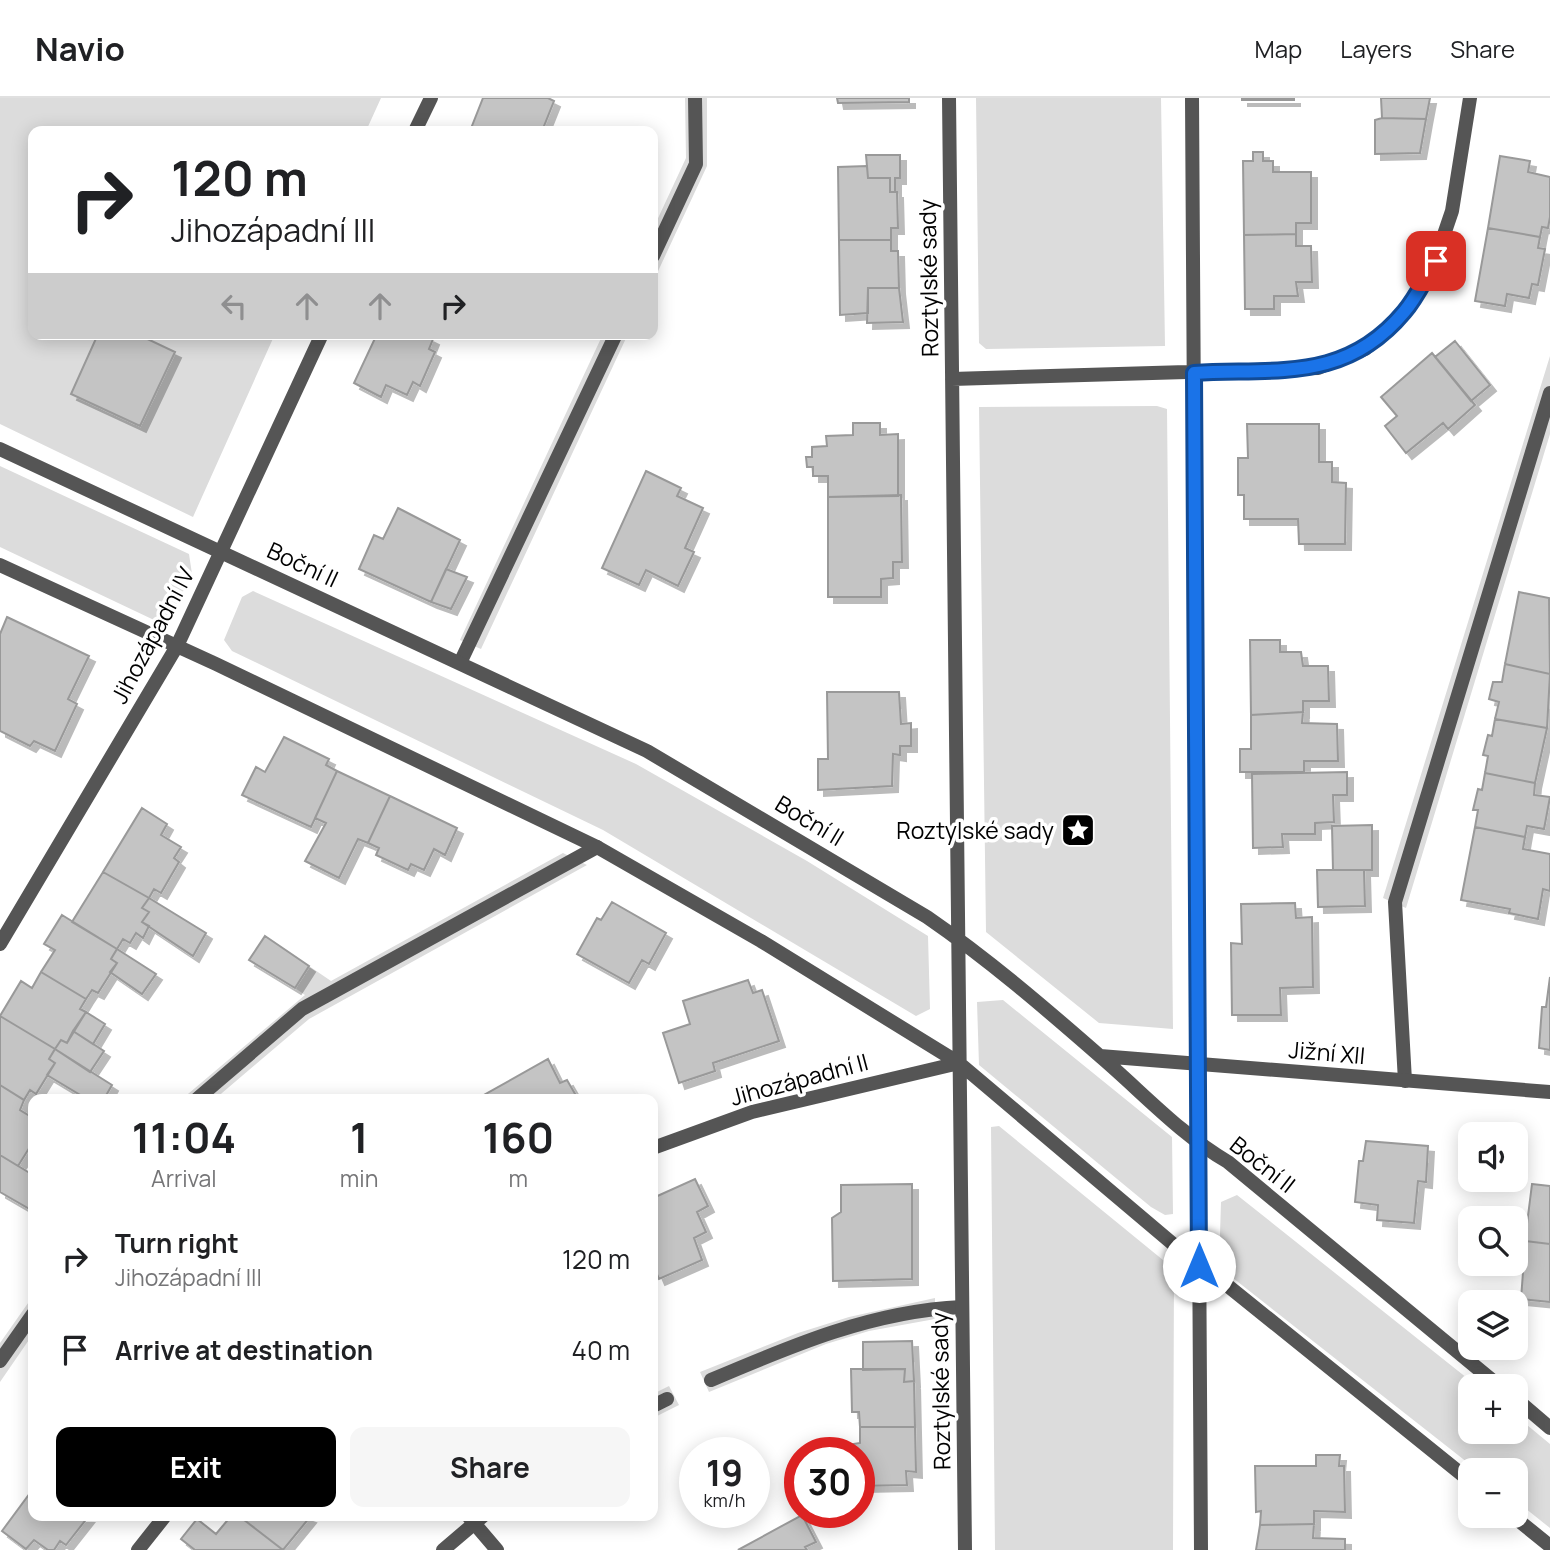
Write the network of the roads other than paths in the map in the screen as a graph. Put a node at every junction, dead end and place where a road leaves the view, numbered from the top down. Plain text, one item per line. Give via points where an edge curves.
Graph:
1 (431, 98) edge
2 (695, 98) edge
3 (949, 98) edge
4 (1192, 98) edge
5 (1471, 98) edge
6 (417, 126) edge
7 (658, 245) edge
8 (319, 340) edge
9 (613, 340) edge
10 (1194, 373) junction
11 (952, 379) junction
12 (1550, 393) edge
13 (0, 449) edge
14 (221, 550) junction
15 (0, 565) edge
16 (177, 646) junction
17 (460, 663) junction
18 (597, 847) junction
19 (958, 939) junction
20 (0, 944) edge
21 (1100, 1056) junction
22 (959, 1063) junction
23 (1198, 1065) junction
24 (1405, 1081) junction
25 (1550, 1093) edge
26 (203, 1094) edge
27 (1199, 1145) junction
28 (658, 1146) edge
29 (1199, 1266) junction
30 (962, 1307) junction
31 (28, 1321) edge
32 (0, 1361) edge
33 (1484, 1374) edge
34 (711, 1380) dead end
35 (667, 1399) dead end
36 (658, 1404) edge
37 (1528, 1409) edge
38 (1550, 1428) edge
39 (1458, 1471) edge
40 (161, 1521) edge
41 (472, 1521) edge
42 (477, 1521) edge
43 (1528, 1528) edge
44 (1550, 1546) edge
45 (138, 1550) edge
46 (443, 1550) edge
47 (497, 1550) edge
48 (965, 1550) edge
49 (1201, 1550) edge

1 - 6 street
2 - 7 street via 696,164
3 - 11 street, Roztylské sady
4 - 10 street
5 - 10 street via 1452,211 1436,261 1405,312 1365,349 1318,368
8 - 14 street, Jihozápadní IV
9 - 17 street
10 - 11 street
10 - 23 street
11 - 19 street, Roztylské sady
12 - 24 street via 1395,902
13 - 14 street, Boční II
14 - 16 street, Jihozápadní IV
14 - 17 street, Boční II
15 - 16 street
16 - 18 street
16 - 20 street, Jihozápadní IV
17 - 19 street, Boční II via 647,751
18 - 22 street
18 - 26 street via 302,1009
19 - 21 street, Boční II
19 - 22 street, Roztylské sady
21 - 23 street, Jižní XII
21 - 27 street, Boční II
22 - 28 street, Jihozápadní II via 752,1112
22 - 29 street
22 - 30 street, Roztylské sady
23 - 24 street, Jižní XII
23 - 27 street
24 - 25 street, Jižní XII
27 - 29 street
27 - 33 street, Boční II via 1228,1162
29 - 39 street
29 - 49 street
30 - 34 street via 856,1323
30 - 48 street, Roztylské sady
31 - 32 street
35 - 36 street
37 - 38 street
40 - 45 street
41 - 46 street
42 - 47 street
43 - 44 street

